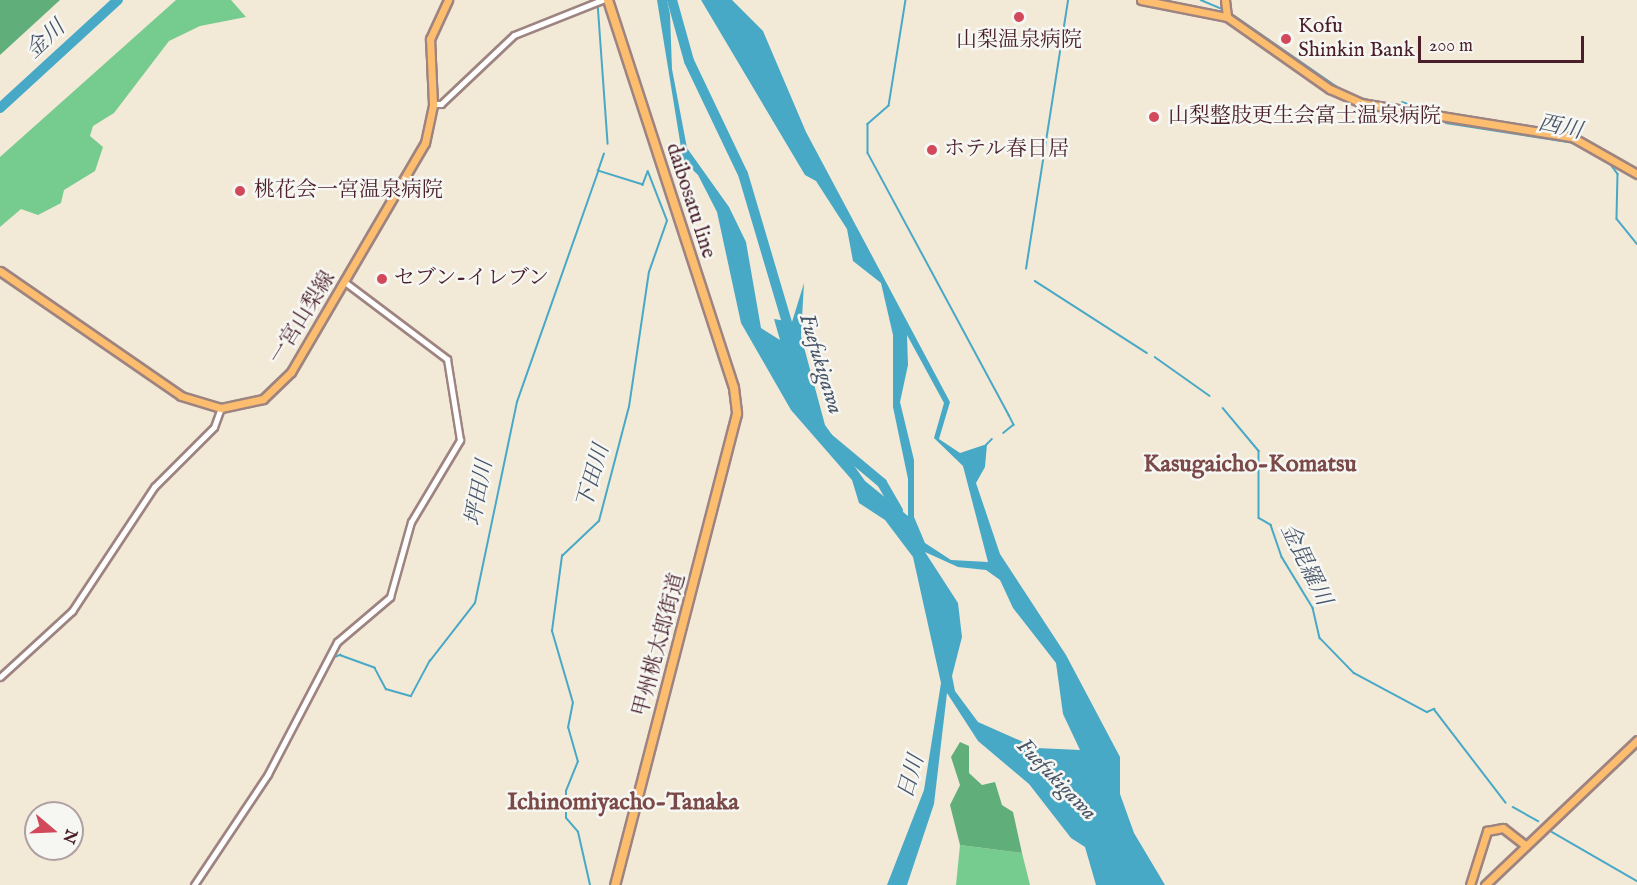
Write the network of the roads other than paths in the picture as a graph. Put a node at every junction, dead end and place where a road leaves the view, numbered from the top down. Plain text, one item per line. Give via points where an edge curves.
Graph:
1 (448, 0) edge
2 (601, 0) edge
3 (608, 0) edge
4 (1141, 0) edge
5 (1226, 9) edge
6 (433, 104) junction
7 (1637, 174) edge
8 (0, 271) edge
9 (345, 282) junction
10 (221, 408) junction
11 (737, 414) joint
12 (0, 677) edge
13 (1637, 740) edge
14 (1526, 846) junction
15 (194, 885) edge
16 (615, 885) edge
17 (1470, 885) edge
18 (1485, 885) edge

1 - 6 main road, 一宮山梨線 via 430,39
2 - 6 street via 514,35 441,104
3 - 11 highway, daibosatu line via 734,388
4 - 5 main road
5 - 7 main road via 1352,100 1572,137
6 - 9 main road, 一宮山梨線 via 425,143
8 - 10 main road, 一宮山梨線 via 174,392
9 - 10 main road, 一宮山梨線 via 282,383 249,405
9 - 15 street via 447,359 460,440 411,522 390,597 337,642 264,781
10 - 12 street via 214,427 154,487 72,611
11 - 16 highway, 甲州桃太郎街道
13 - 14 main road
14 - 17 main road via 1503,828 1487,831
14 - 18 main road

